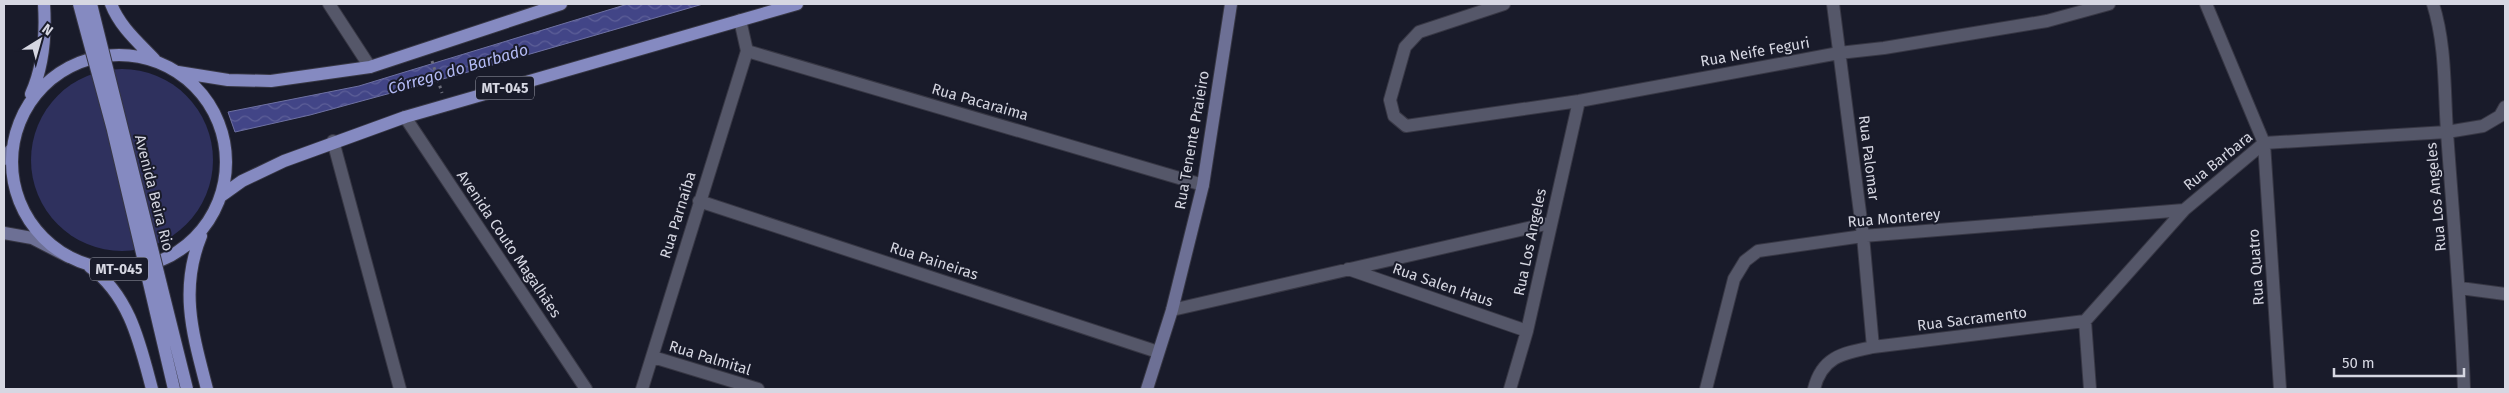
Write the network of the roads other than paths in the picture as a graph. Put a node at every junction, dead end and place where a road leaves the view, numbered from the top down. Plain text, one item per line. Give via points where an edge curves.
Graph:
1 (44, 4) edge
2 (80, 4) edge
3 (91, 4) edge
4 (110, 4) edge
5 (329, 4) edge
6 (561, 4) edge
7 (797, 4) edge
8 (1231, 4) edge
9 (1504, 4) edge
10 (1833, 4) edge
11 (2109, 4) edge
12 (2206, 4) edge
13 (2433, 4) edge
14 (740, 20) junction
15 (747, 50) junction
16 (1839, 53) junction
17 (155, 60) junction
18 (370, 67) junction
19 (177, 72) junction
20 (1579, 100) junction
21 (26, 107) junction
22 (2505, 107) edge
23 (405, 117) junction
24 (2447, 132) junction
25 (333, 141) junction
26 (2264, 142) junction
27 (7, 155) edge
28 (1204, 185) junction
29 (222, 196) junction
30 (699, 201) junction
31 (2184, 210) junction
32 (1550, 223) junction
33 (204, 229) junction
34 (4, 233) edge
35 (1863, 236) junction
36 (69, 257) junction
37 (86, 264) junction
38 (1348, 269) junction
39 (2460, 288) junction
40 (2505, 294) edge
41 (1172, 310) junction
42 (2085, 321) junction
43 (1528, 331) junction
44 (1873, 347) junction
45 (1158, 352) junction
46 (653, 357) junction
47 (152, 389) edge
48 (174, 389) edge
49 (186, 389) edge
50 (207, 389) edge
51 (400, 389) edge
52 (586, 389) edge
53 (642, 389) edge
54 (758, 389) edge
55 (1147, 389) edge
56 (1510, 389) edge
57 (1706, 389) edge
58 (1814, 389) edge
59 (2090, 389) edge
60 (2280, 389) edge
61 (2464, 389) edge

1 - 21 main road via 43,56
2 - 48 main road, bridge
3 - 49 main road, Avenida Beira Rio, bridge
4 - 17 main road via 133,39
5 - 18 street
6 - 18 main road, MT-045
7 - 14 main road, MT-045
8 - 28 main road, Rua Tenente Praieiro
9 - 20 street, Rua Neife Feguri via 1419,32 1405,47 1390,100 1394,116 1406,126
10 - 16 street, Rua Palomar
11 - 16 street, Rua Neife Feguri via 2047,21
12 - 26 street
13 - 24 street, Rua Los Angeles via 2441,28
14 - 15 street
14 - 23 main road, MT-045
15 - 28 street, Rua Pacaraima
15 - 30 street, Rua Parnaíba
16 - 20 street, Rua Neife Feguri
16 - 35 street, Rua Palomar
17 - 19 main road, MT-045
17 - 21 main road, MT-045 via 118,54 82,60 50,78
18 - 19 main road, MT-045 via 271,81 228,80
19 - 29 main road, MT-045 via 203,95 221,126 227,161
20 - 32 street, Rua Los Angeles
21 - 27 main road, MT-045
22 - 24 street, Rua Barbara via 2500,116 2483,126
23 - 25 main road, MT-045
23 - 52 street, Avenida Couto Magalhães
24 - 26 street, Rua Barbara
24 - 39 street, Rua Los Angeles
25 - 29 main road, MT-045 via 261,171
25 - 51 street
26 - 31 street, Rua Barbara
26 - 60 street, Rua Quatro
27 - 36 main road, MT-045 via 23,212 42,238
28 - 41 main road, Rua Tenente Praieiro
29 - 33 main road, MT-045
30 - 45 street, Rua Paineiras
30 - 46 street, Rua Parnaíba
31 - 35 street, Rua Monterey
31 - 42 street, Rua Barbara
32 - 38 street, Rua Salen Haus
32 - 43 street, Rua Los Angeles
33 - 37 main road, MT-045 via 189,245 151,265 107,269
33 - 50 main road, Avenida Beira Rio via 188,282 193,337
34 - 36 main road, MT-045 via 32,238
35 - 44 street, Rua Palomar
35 - 57 street, Rua Monterey via 1758,251 1745,261 1734,279
36 - 37 main road, MT-045
37 - 47 main road via 115,290 128,313 136,330
38 - 41 street, Rua Salen Haus
38 - 43 street, Rua Salen Haus
39 - 40 street
39 - 61 street, Rua Los Angeles
41 - 45 main road, Rua Tenente Praieiro
42 - 44 street, Rua Sacramento
42 - 59 street
43 - 56 street, Rua Los Angeles
44 - 58 street, Rua Sacramento via 1842,353 1826,365
45 - 55 main road, Rua Tenente Praieiro
46 - 53 street, Rua Parnaíba
46 - 54 street, Rua Palmital

